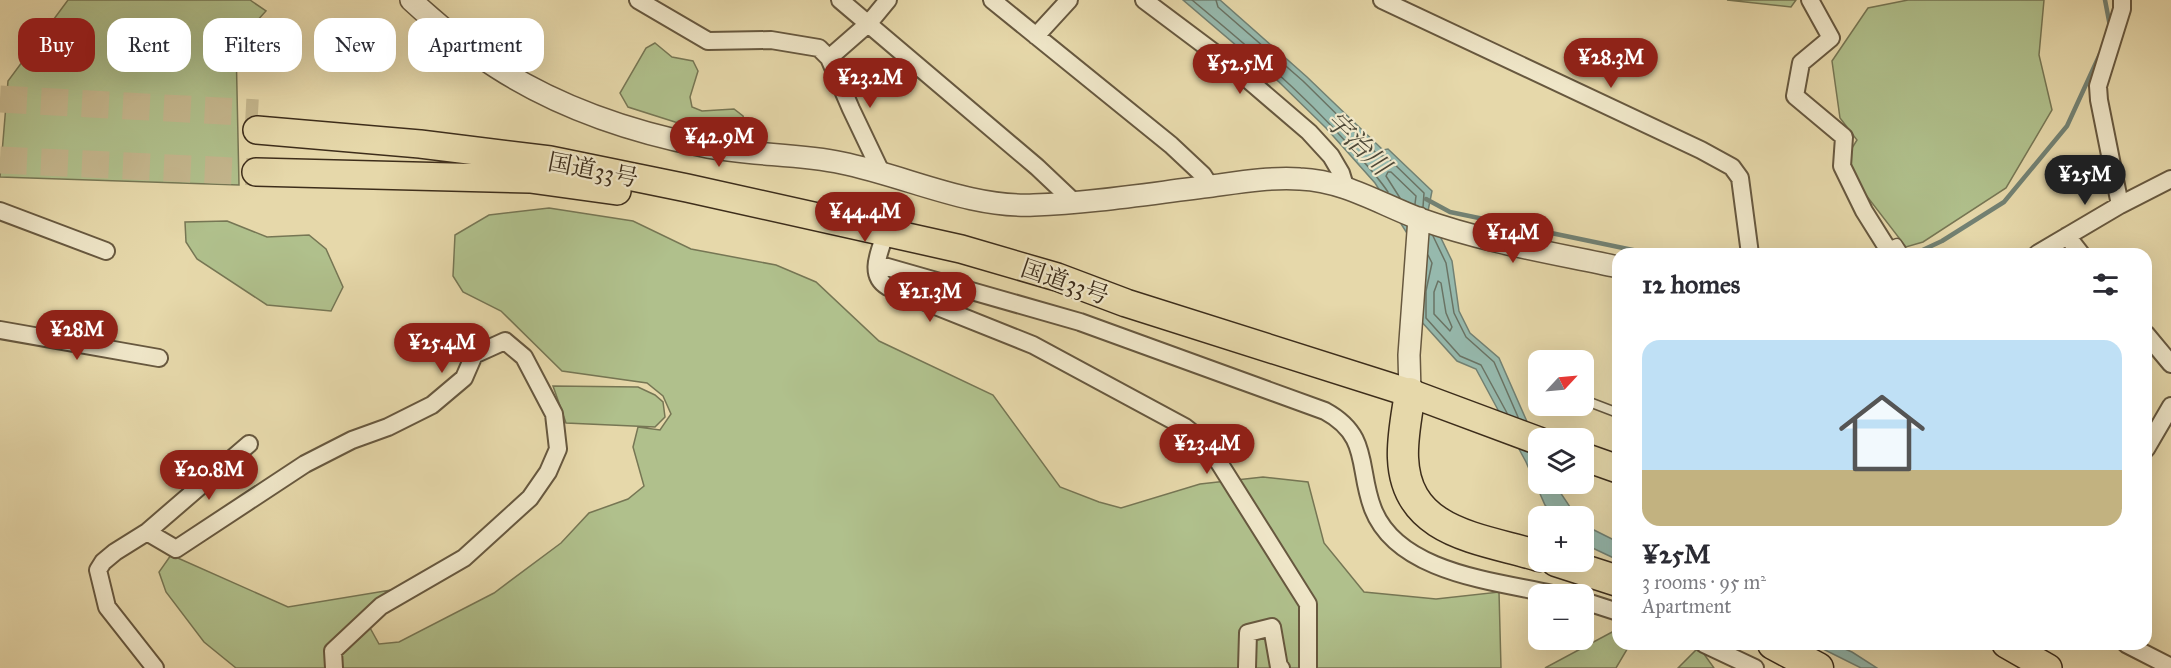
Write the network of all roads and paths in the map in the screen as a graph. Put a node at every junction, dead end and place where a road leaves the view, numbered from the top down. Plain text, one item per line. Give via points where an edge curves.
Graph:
1 (411, 0) edge
2 (638, 0) edge
3 (840, 0) edge
4 (888, 0) edge
5 (992, 0) edge
6 (1069, 0) edge
7 (1144, 0) edge
8 (1382, 0) edge
9 (1810, 0) edge
10 (2122, 0) edge
11 (869, 23) junction
12 (1036, 36) junction
13 (829, 58) junction
14 (257, 122) tunnel mouth
15 (255, 172) tunnel mouth
16 (882, 174) junction
17 (2171, 179) edge
18 (1210, 186) junction
19 (1345, 186) junction
20 (1074, 202) junction
21 (2120, 205) junction
22 (0, 211) edge
23 (1419, 218) junction
24 (885, 232) junction
25 (2067, 236) junction
26 (1750, 248) edge
27 (1892, 248) edge
28 (2047, 248) edge
29 (2076, 248) edge
30 (106, 251) dead end
31 (877, 264) junction
32 (1612, 266) edge
33 (0, 330) edge
34 (2152, 341) edge
35 (159, 358) dead end
36 (2171, 364) edge
37 (1410, 393) junction
38 (1594, 404) edge
39 (2171, 406) edge
40 (1612, 411) edge
41 (1528, 437) edge
42 (2152, 439) edge
43 (249, 444) dead end
44 (1594, 461) edge
45 (1612, 467) edge
46 (147, 531) junction
47 (1528, 553) edge
48 (1588, 572) edge
49 (1612, 580) edge
50 (1528, 589) edge
51 (1594, 604) edge
52 (1612, 610) edge
53 (1717, 650) edge
54 (1784, 650) edge
55 (2023, 650) edge
56 (2138, 650) edge
57 (2040, 656) edge
58 (2171, 667) edge
59 (155, 668) edge
60 (334, 668) edge
61 (1247, 668) edge
62 (1281, 668) edge
63 (1308, 668) edge
64 (1755, 668) edge
65 (1818, 668) edge

1 - 16 street via 498,68 592,114 705,147 839,162
2 - 13 street via 708,41 771,40 800,44 819,48
3 - 11 street
4 - 11 street
5 - 12 street
6 - 12 street
7 - 19 street via 1232,66 1310,132 1332,156
8 - 26 street via 1732,167 1740,178
9 - 27 street via 1831,38 1801,63 1795,96 1844,138 1842,166 1864,211
10 - 21 street via 2098,86
11 - 13 street
11 - 20 street
12 - 18 street via 1171,145
13 - 16 street
14 - 24 highway, 国道33号 via 431,130 550,160
15 - 24 highway via 530,179
16 - 20 street via 991,203 1033,206
17 - 21 street
18 - 19 street via 1280,178
18 - 20 street
19 - 23 street
21 - 25 street
22 - 30 street
23 - 32 street
23 - 37 street
24 - 31 street
24 - 37 highway, 国道33号 via 1057,277 1126,303
25 - 28 street
25 - 29 street
31 - 50 street via 1080,322 1325,411 1341,419 1353,434 1373,509 1396,542 1445,570
31 - 63 street via 879,282 888,287 1033,345 1185,427 1204,442 1308,604
33 - 35 street
34 - 36 street
37 - 41 highway, 国道33号
37 - 47 highway via 1402,457 1406,486 1424,513 1456,533
38 - 40 lane
39 - 42 street
43 - 46 street
44 - 45 highway
46 - 59 street via 115,552 98,570 107,607
46 - 60 street via 176,549 305,464 432,405 464,378 474,355 505,341 524,357 554,414 558,449 548,472 530,498 465,558 381,606 354,629 333,651
48 - 49 highway
51 - 52 street
53 - 64 street
54 - 65 highway
55 - 57 highway
56 - 58 street
61 - 62 street via 1248,633 1272,627

